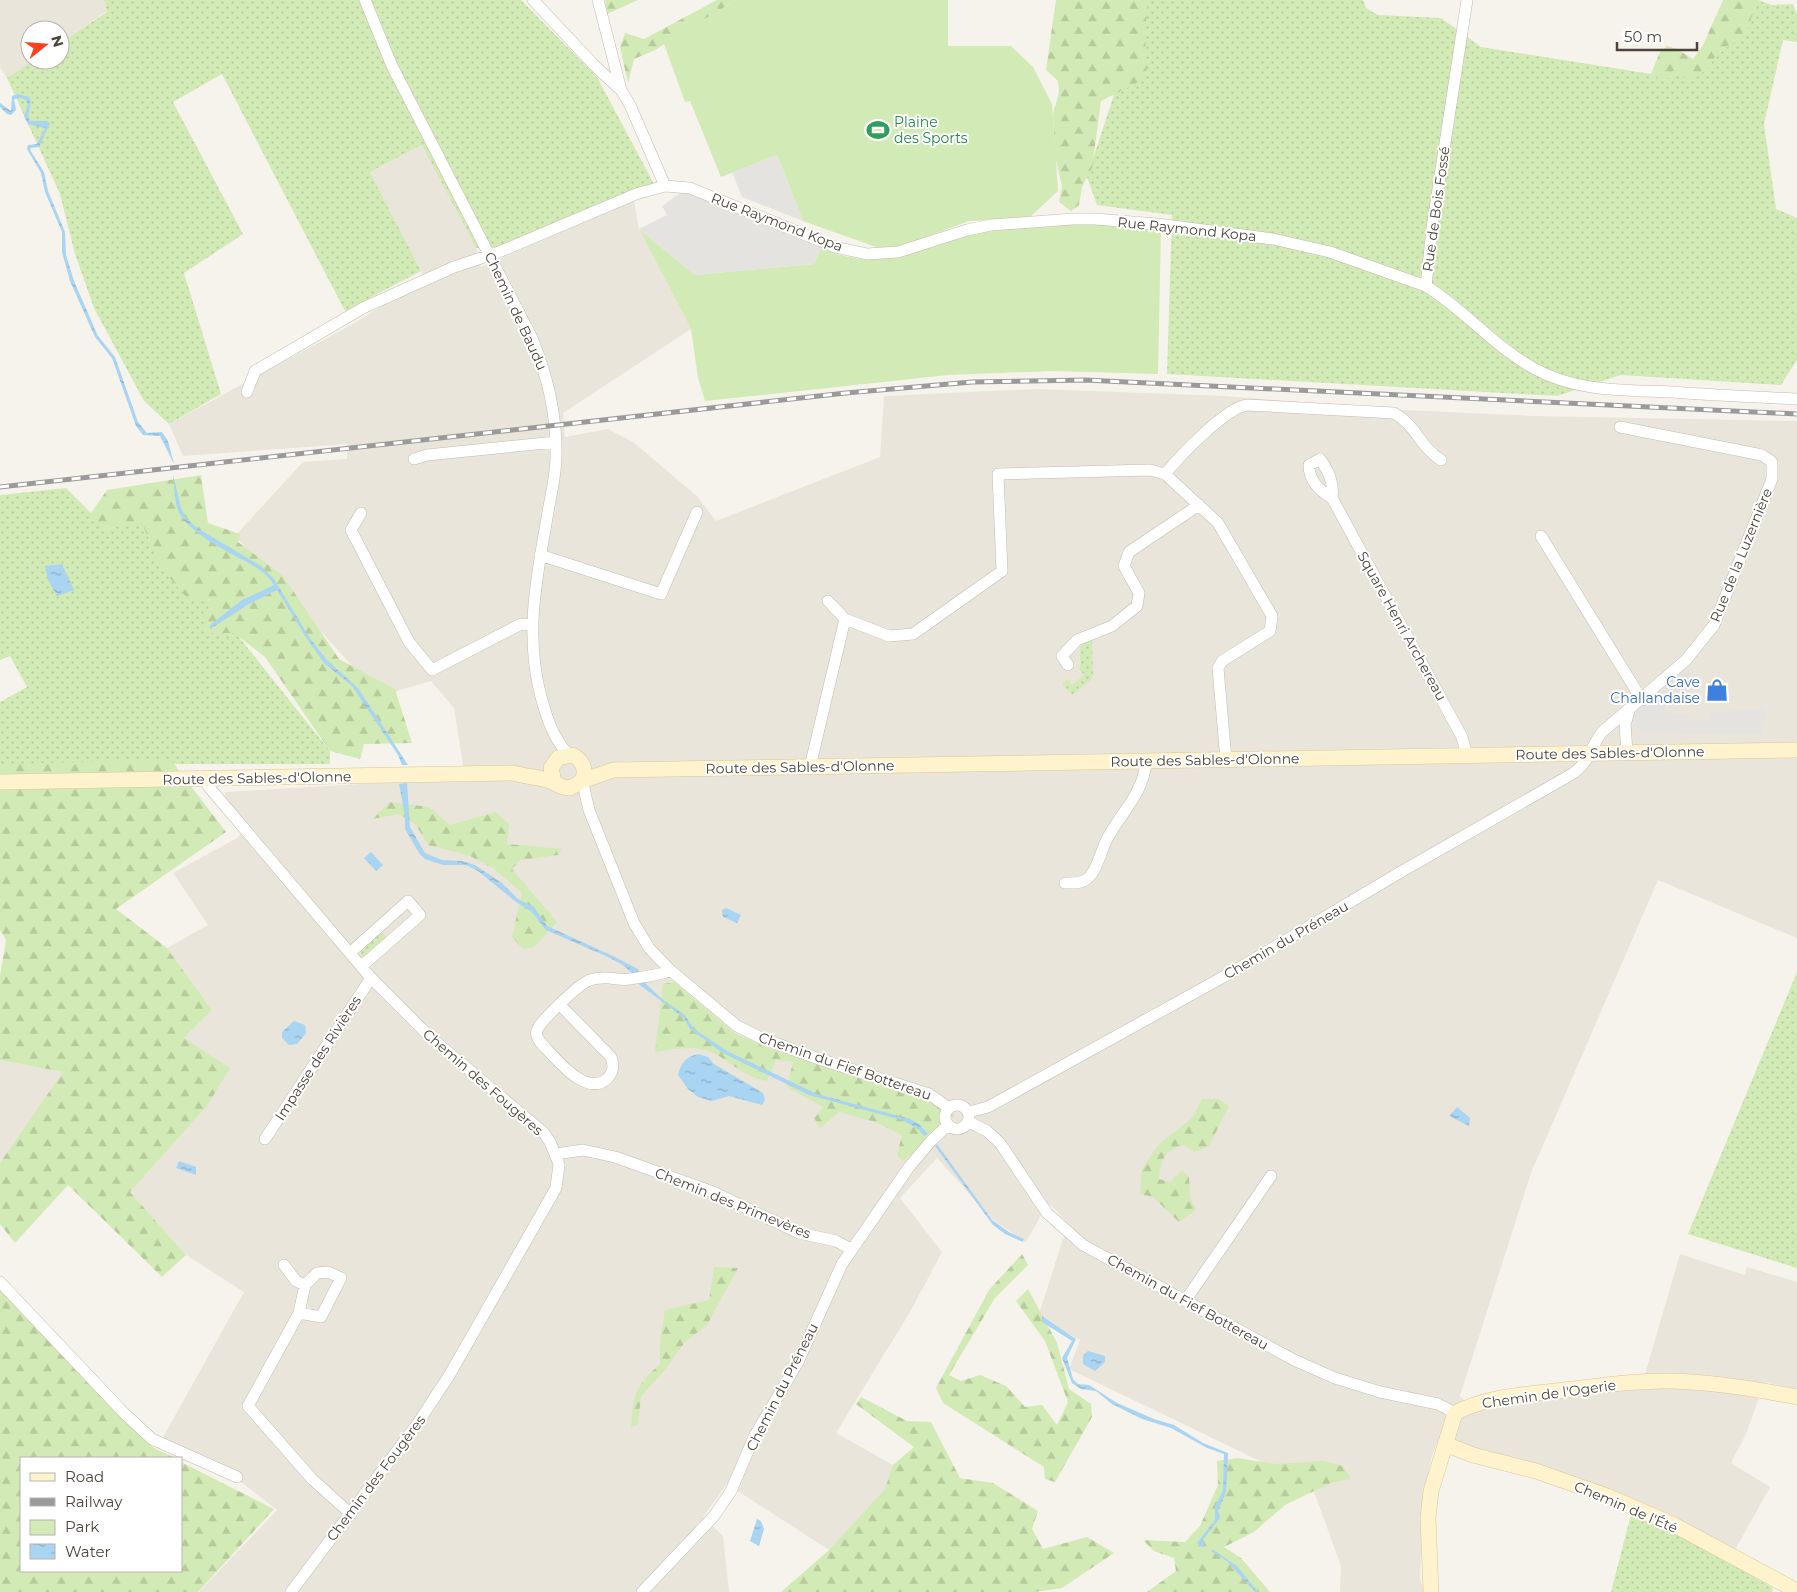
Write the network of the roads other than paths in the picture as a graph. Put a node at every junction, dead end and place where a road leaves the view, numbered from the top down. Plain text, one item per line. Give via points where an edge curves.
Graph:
1 (365, 0) edge
2 (533, 0) edge
3 (598, 0) edge
4 (1468, 0) edge
5 (621, 90) junction
6 (665, 186) junction
7 (490, 256) junction
8 (1426, 286) junction
9 (248, 392) dead end
10 (1797, 399) edge
11 (1620, 426) dead end
12 (556, 442) junction
13 (414, 460) dead end
14 (1441, 460) dead end
15 (1164, 474) junction
16 (1332, 498) dead end
17 (1198, 505) junction
18 (697, 512) dead end
19 (361, 513) dead end
20 (1541, 536) dead end
21 (540, 555) junction
22 (828, 601) dead end
23 (845, 619) junction
24 (532, 625) junction
25 (1068, 665) dead end
26 (1642, 700) junction
27 (1629, 712) junction
28 (1797, 750) edge
29 (1627, 752) junction
30 (1591, 753) junction
31 (1466, 756) junction
32 (558, 760) junction
33 (1226, 760) junction
34 (1146, 762) junction
35 (582, 763) junction
36 (810, 767) junction
37 (612, 770) junction
38 (513, 773) junction
39 (207, 779) junction
40 (0, 782) edge
41 (554, 782) junction
42 (578, 784) junction
43 (1065, 883) dead end
44 (351, 952) junction
45 (363, 965) junction
46 (670, 970) junction
47 (371, 978) junction
48 (560, 1005) junction
49 (949, 1108) junction
50 (969, 1117) junction
51 (948, 1125) junction
52 (265, 1139) dead end
53 (556, 1154) junction
54 (1271, 1176) dead end
55 (851, 1249) junction
56 (284, 1265) dead end
57 (0, 1282) edge
58 (305, 1285) junction
59 (1186, 1301) junction
60 (299, 1313) junction
61 (1797, 1397) edge
62 (1455, 1413) junction
63 (1445, 1444) junction
64 (237, 1477) dead end
65 (351, 1514) junction
66 (1797, 1591) edge
67 (291, 1592) edge
68 (642, 1592) edge
69 (1431, 1592) edge

1 - 7 street, Chemin de Baudu via 392,66
2 - 5 street
3 - 5 street
4 - 8 street, Rue de Bois Fossé
5 - 6 street
6 - 7 street, Rue Raymond Kopa via 607,205
6 - 8 street, Rue Raymond Kopa via 690,188 835,247 867,254 898,252 991,225 1095,219 1273,238 1330,252
7 - 9 street, Rue Raymond Kopa via 454,266 363,308 255,371
7 - 12 street, Chemin de Baudu via 542,362 554,411
8 - 10 street, Rue de Bois Fossé via 1517,358 1569,384
11 - 26 street, Rue de la Luzernière via 1762,454 1772,462 1773,470 1720,614 1686,660
12 - 13 street via 427,455
12 - 21 street, Chemin de Baudu via 555,472
14 - 15 street via 1430,452 1407,421 1394,413 1247,405 1239,406 1222,419 1178,457
15 - 17 street
15 - 23 street via 1150,470 998,474 1002,571 913,634 889,636
16 - 31 street, Square Henri Archereau via 1462,737
17 - 25 street via 1129,552 1124,566 1139,593 1137,606 1112,626 1077,640 1062,656
17 - 33 street via 1222,529 1272,616 1270,631 1222,661 1218,668
18 - 21 street via 661,594
19 - 24 street via 351,530 409,642 432,670 521,624
20 - 26 street
21 - 24 street, Chemin de Baudu
22 - 23 street
23 - 36 street
24 - 32 street, Chemin de Baudu via 536,677
26 - 27 street, Rue de la Luzernière
27 - 29 street via 1625,725
27 - 30 street, Rue de la Luzernière via 1602,732
28 - 29 main road, Route des Sables-d'Olonne
29 - 30 main road, Route des Sables-d'Olonne
30 - 31 main road, Route des Sables-d'Olonne
30 - 50 street, Chemin du Préneau via 1584,766 1572,774 1422,862 1234,971
31 - 33 main road, Route des Sables-d'Olonne
32 - 35 main road, Route des Sables-d'Olonne via 576,757
32 - 38 main road, Route des Sables-d'Olonne
32 - 41 main road via 551,773
33 - 34 main road, Route des Sables-d'Olonne
34 - 36 main road, Route des Sables-d'Olonne
34 - 43 street via 1136,795 1107,839 1090,877 1080,883
35 - 37 main road, Route des Sables-d'Olonne
35 - 42 main road via 585,772
36 - 37 main road, Route des Sables-d'Olonne
37 - 42 main road, Route des Sables-d'Olonne
38 - 39 main road, Route des Sables-d'Olonne
38 - 41 main road, Route des Sables-d'Olonne
39 - 40 main road, Route des Sables-d'Olonne
39 - 44 street, Chemin des Fougères via 208,786 255,843
41 - 42 main road, Route des Sables-d'Olonne via 561,787
42 - 46 street, Chemin du Fief Bottereau via 641,936
44 - 45 street, Chemin des Fougères
44 - 45 street via 408,901 420,916
45 - 47 street, Chemin des Fougères
46 - 48 street via 630,980 602,978 588,981
46 - 49 street, Chemin du Fief Bottereau via 737,1026 761,1038 929,1094
47 - 52 street, Impasse des Rivières
47 - 53 street, Chemin des Fougères via 428,1035 534,1123
48 - 48 street via 537,1028 536,1035 576,1078 591,1084 602,1083 611,1075 614,1066 611,1057
49 - 50 street via 960,1105
49 - 51 street via 945,1114
50 - 51 street via 959,1130
50 - 59 street, Chemin du Fief Bottereau via 1000,1143 1058,1226 1083,1245
51 - 55 street, Chemin du Préneau via 909,1167
53 - 55 street, Chemin des Primevères via 583,1150 615,1157 713,1192 799,1233 836,1241
53 - 65 street, Chemin des Fougères via 559,1164 556,1188 484,1315 418,1423
54 - 59 street
55 - 68 street, Chemin du Préneau via 798,1362 754,1436 731,1491 714,1516
56 - 58 street via 296,1281
57 - 64 street via 152,1439
58 - 60 street
58 - 60 street via 318,1272 328,1272 341,1278 321,1317
59 - 62 street, Chemin du Fief Bottereau via 1294,1360 1335,1378 1380,1392 1438,1404
60 - 65 street via 248,1406 312,1479
61 - 62 main road, Chemin de l'Ogerie via 1738,1385 1672,1381 1627,1383 1500,1398 1468,1406
62 - 63 main road
63 - 66 main road, Chemin de l'Été via 1607,1496 1674,1526
63 - 69 main road via 1436,1470 1428,1518
65 - 67 street, Chemin des Fougères

